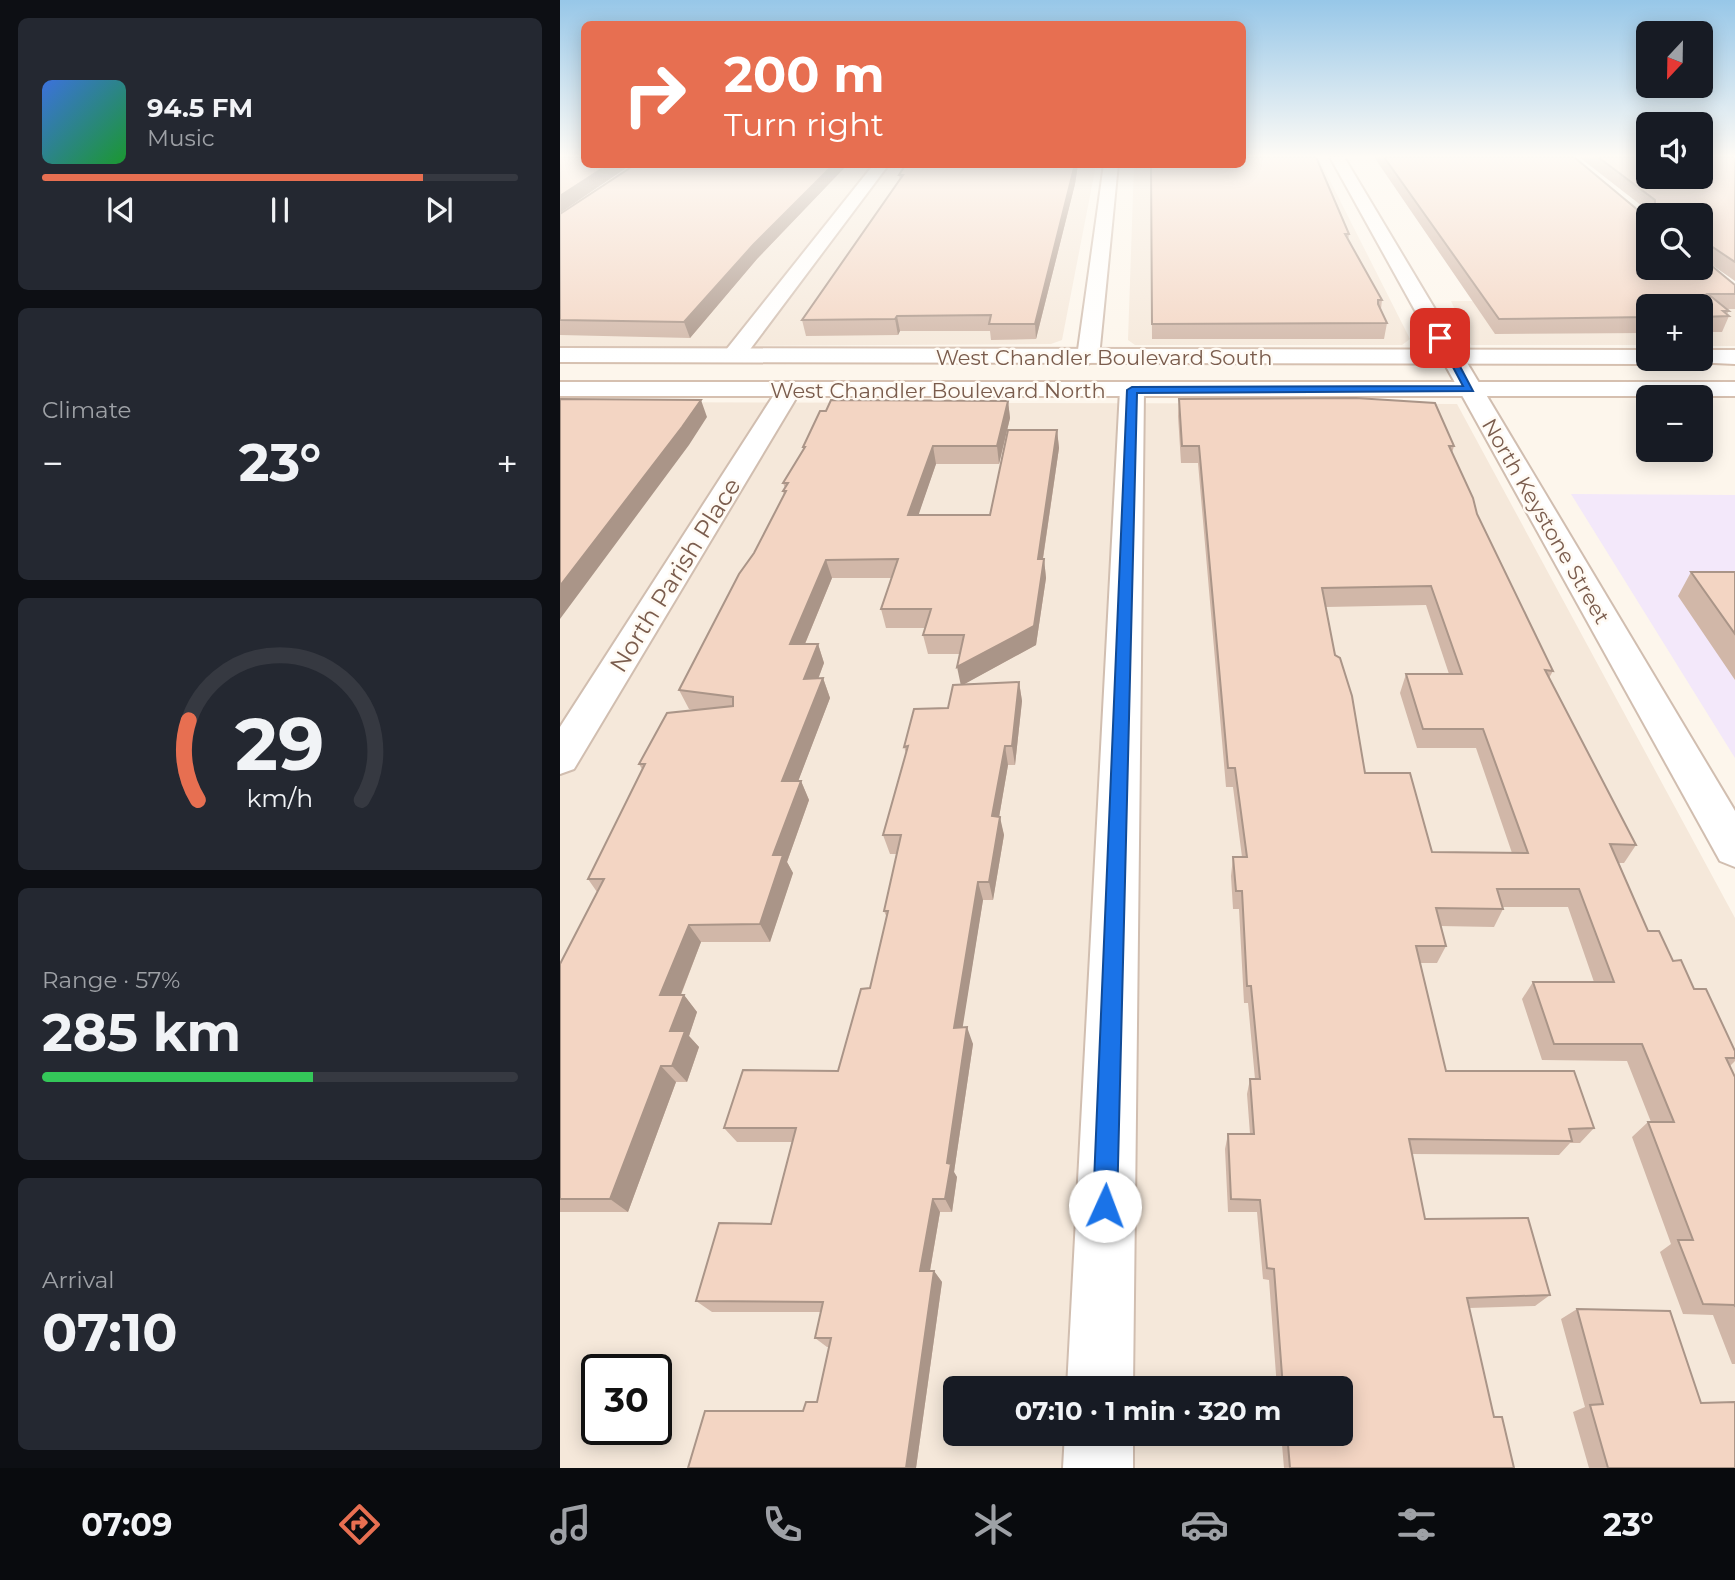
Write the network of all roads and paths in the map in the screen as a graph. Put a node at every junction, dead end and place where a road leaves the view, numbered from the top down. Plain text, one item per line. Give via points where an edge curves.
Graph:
1 (834, 226) edge
2 (1104, 226) edge
3 (1376, 226) edge
4 (560, 355) edge
5 (734, 355) junction
6 (1088, 357) junction
7 (1636, 357) edge
8 (1713, 357) edge
9 (1735, 357) edge
10 (1451, 358) junction
11 (560, 389) edge
12 (1469, 389) junction
13 (789, 390) junction
14 (1132, 390) junction
15 (1735, 390) edge
16 (560, 759) edge
17 (1735, 849) edge
18 (1100, 1376) edge
19 (1099, 1446) edge
20 (1098, 1468) edge

1 - 5 street
2 - 6 street
3 - 10 street, North Keystone Street
4 - 5 street, West Chandler Boulevard South
5 - 6 street, West Chandler Boulevard South
6 - 10 street, West Chandler Boulevard South
7 - 10 street, West Chandler Boulevard South
8 - 9 street
10 - 12 street, North Keystone Street
11 - 13 street, West Chandler Boulevard North
12 - 14 street, West Chandler Boulevard North
12 - 15 street, West Chandler Boulevard North
12 - 17 street, North Keystone Street
13 - 14 street, West Chandler Boulevard North
13 - 16 street, North Parish Place
14 - 18 street
19 - 20 street

